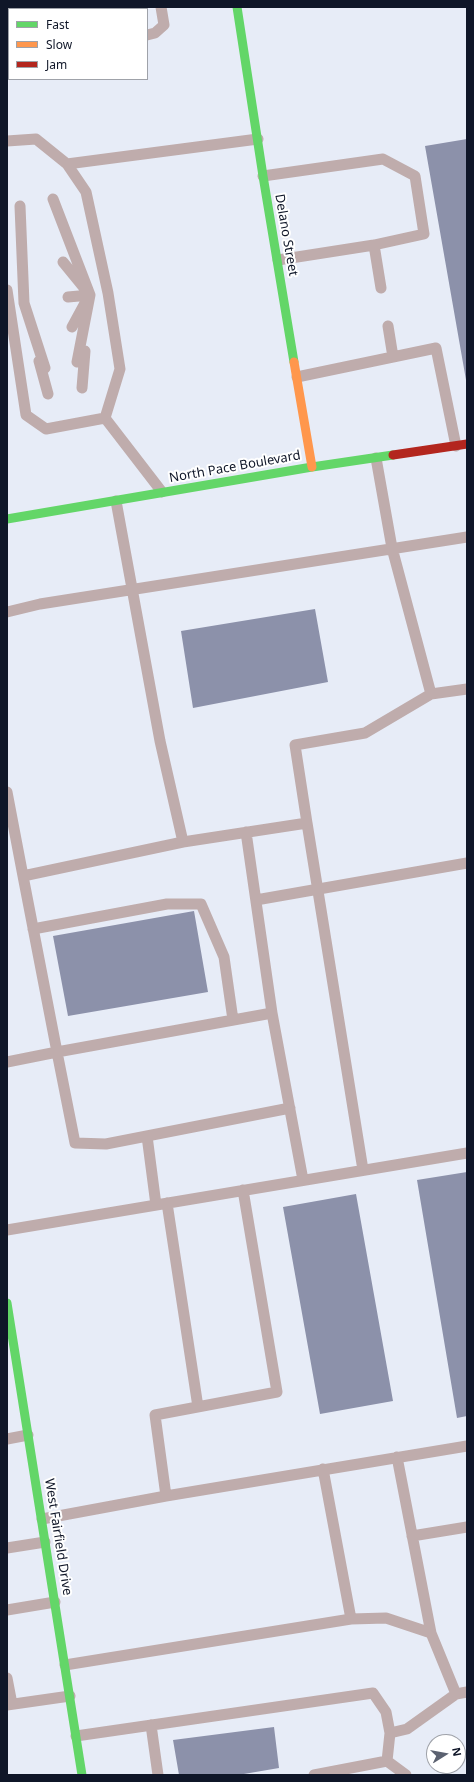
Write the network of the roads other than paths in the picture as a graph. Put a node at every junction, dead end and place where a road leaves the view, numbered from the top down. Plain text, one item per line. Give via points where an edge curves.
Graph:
1 (161, 7) edge
2 (237, 7) edge
3 (148, 34) edge
4 (258, 139) junction
5 (7, 141) edge
6 (67, 164) junction
7 (263, 176) junction
8 (53, 199) dead end
9 (20, 206) dead end
10 (57, 228) dead end
11 (25, 234) dead end
12 (374, 245) junction
13 (278, 260) junction
14 (63, 262) dead end
15 (30, 268) dead end
16 (381, 288) dead end
17 (7, 290) edge
18 (108, 293) junction
19 (90, 295) junction
20 (68, 297) dead end
21 (29, 303) junction
22 (9, 306) junction
23 (388, 326) dead end
24 (72, 327) dead end
25 (39, 332) dead end
26 (393, 357) junction
27 (77, 362) dead end
28 (45, 368) dead end
29 (297, 377) junction
30 (82, 388) dead end
31 (48, 394) dead end
32 (105, 418) junction
33 (462, 445) edge
34 (376, 458) junction
35 (312, 467) junction
36 (162, 492) junction
37 (116, 500) junction
38 (7, 519) edge
39 (467, 537) edge
40 (392, 548) junction
41 (132, 589) junction
42 (7, 612) edge
43 (467, 689) edge
44 (431, 694) junction
45 (7, 792) edge
46 (307, 823) junction
47 (246, 832) junction
48 (183, 842) junction
49 (467, 863) edge
50 (22, 876) junction
51 (318, 890) junction
52 (256, 900) junction
53 (33, 929) junction
54 (272, 1013) junction
55 (233, 1020) junction
56 (57, 1052) junction
57 (7, 1062) edge
58 (290, 1108) junction
59 (147, 1136) junction
60 (467, 1153) edge
61 (363, 1170) junction
62 (303, 1180) junction
63 (243, 1190) junction
64 (167, 1203) junction
65 (156, 1205) junction
66 (7, 1230) edge
67 (7, 1303) edge
68 (198, 1407) junction
69 (28, 1435) junction
70 (7, 1439) edge
71 (467, 1446) edge
72 (397, 1457) junction
73 (324, 1469) junction
74 (166, 1496) junction
75 (42, 1519) junction
76 (467, 1527) edge
77 (412, 1536) junction
78 (45, 1542) junction
79 (7, 1548) edge
80 (55, 1602) junction
81 (7, 1610) edge
82 (351, 1619) junction
83 (431, 1633) junction
84 (65, 1665) junction
85 (7, 1678) edge
86 (462, 1693) edge
87 (70, 1696) junction
88 (9, 1705) edge
89 (151, 1725) junction
90 (390, 1733) junction
91 (76, 1736) junction
92 (387, 1761) junction
93 (82, 1775) edge
94 (158, 1775) edge
95 (314, 1775) edge
96 (406, 1775) edge

1 - 3 lane via 164,25 155,33
2 - 4 main road, Delano Street
4 - 6 lane
4 - 7 main road, Delano Street
5 - 6 lane via 36,139
6 - 18 lane via 86,192
7 - 12 lane via 383,159 414,176 424,234
7 - 13 main road, Delano Street
8 - 19 lane
9 - 21 lane
10 - 19 lane
11 - 21 lane
12 - 13 lane
12 - 16 lane
13 - 29 main road, Delano Street
14 - 19 lane
15 - 21 lane
17 - 22 lane
18 - 19 lane
18 - 32 lane via 120,369
19 - 20 lane
19 - 24 lane
19 - 27 lane
19 - 30 lane
21 - 22 lane
21 - 25 lane
21 - 28 lane
21 - 31 lane
22 - 32 lane via 26,415 46,429
23 - 26 lane
26 - 29 lane
26 - 33 lane via 436,348
29 - 35 main road, Delano Street
32 - 36 lane
33 - 34 main road, North Pace Boulevard
34 - 35 main road, North Pace Boulevard
34 - 40 lane
35 - 36 main road, North Pace Boulevard
36 - 37 main road, North Pace Boulevard
37 - 38 main road, North Pace Boulevard
37 - 41 lane
39 - 40 lane
40 - 41 lane
40 - 44 lane
41 - 42 lane
41 - 48 lane via 160,741
43 - 44 lane
44 - 46 lane via 365,733 295,745
45 - 50 lane
46 - 47 lane
46 - 51 lane
47 - 48 lane
47 - 52 lane
48 - 50 lane
49 - 51 lane
50 - 53 lane
51 - 52 lane
51 - 61 lane
52 - 54 lane
53 - 55 lane via 167,904 201,904 224,957
53 - 56 lane
54 - 55 lane
54 - 58 lane
55 - 56 lane
56 - 57 lane
56 - 59 lane via 75,1143 106,1144
58 - 59 lane
58 - 62 lane
59 - 65 lane
60 - 61 lane
61 - 62 lane
62 - 63 lane
63 - 64 lane
63 - 68 lane via 277,1392
64 - 65 lane
64 - 68 lane
65 - 66 lane
67 - 69 main road, West Fairfield Drive
68 - 74 lane via 155,1416
69 - 70 lane
69 - 75 main road, West Fairfield Drive
71 - 72 lane
72 - 73 lane
72 - 77 lane
73 - 74 lane
73 - 82 lane
74 - 75 lane
75 - 78 main road, West Fairfield Drive
76 - 77 lane
77 - 83 lane
78 - 79 lane
78 - 80 main road, West Fairfield Drive
80 - 81 lane
80 - 84 main road, West Fairfield Drive
82 - 83 lane via 386,1618
82 - 84 lane
83 - 86 lane
84 - 87 main road, West Fairfield Drive
85 - 88 lane
86 - 90 lane via 407,1728
87 - 88 lane
87 - 91 main road, West Fairfield Drive
89 - 90 lane via 373,1693 386,1712
89 - 91 lane
89 - 94 lane
90 - 92 lane
91 - 93 main road, West Fairfield Drive
92 - 95 lane
92 - 96 lane

